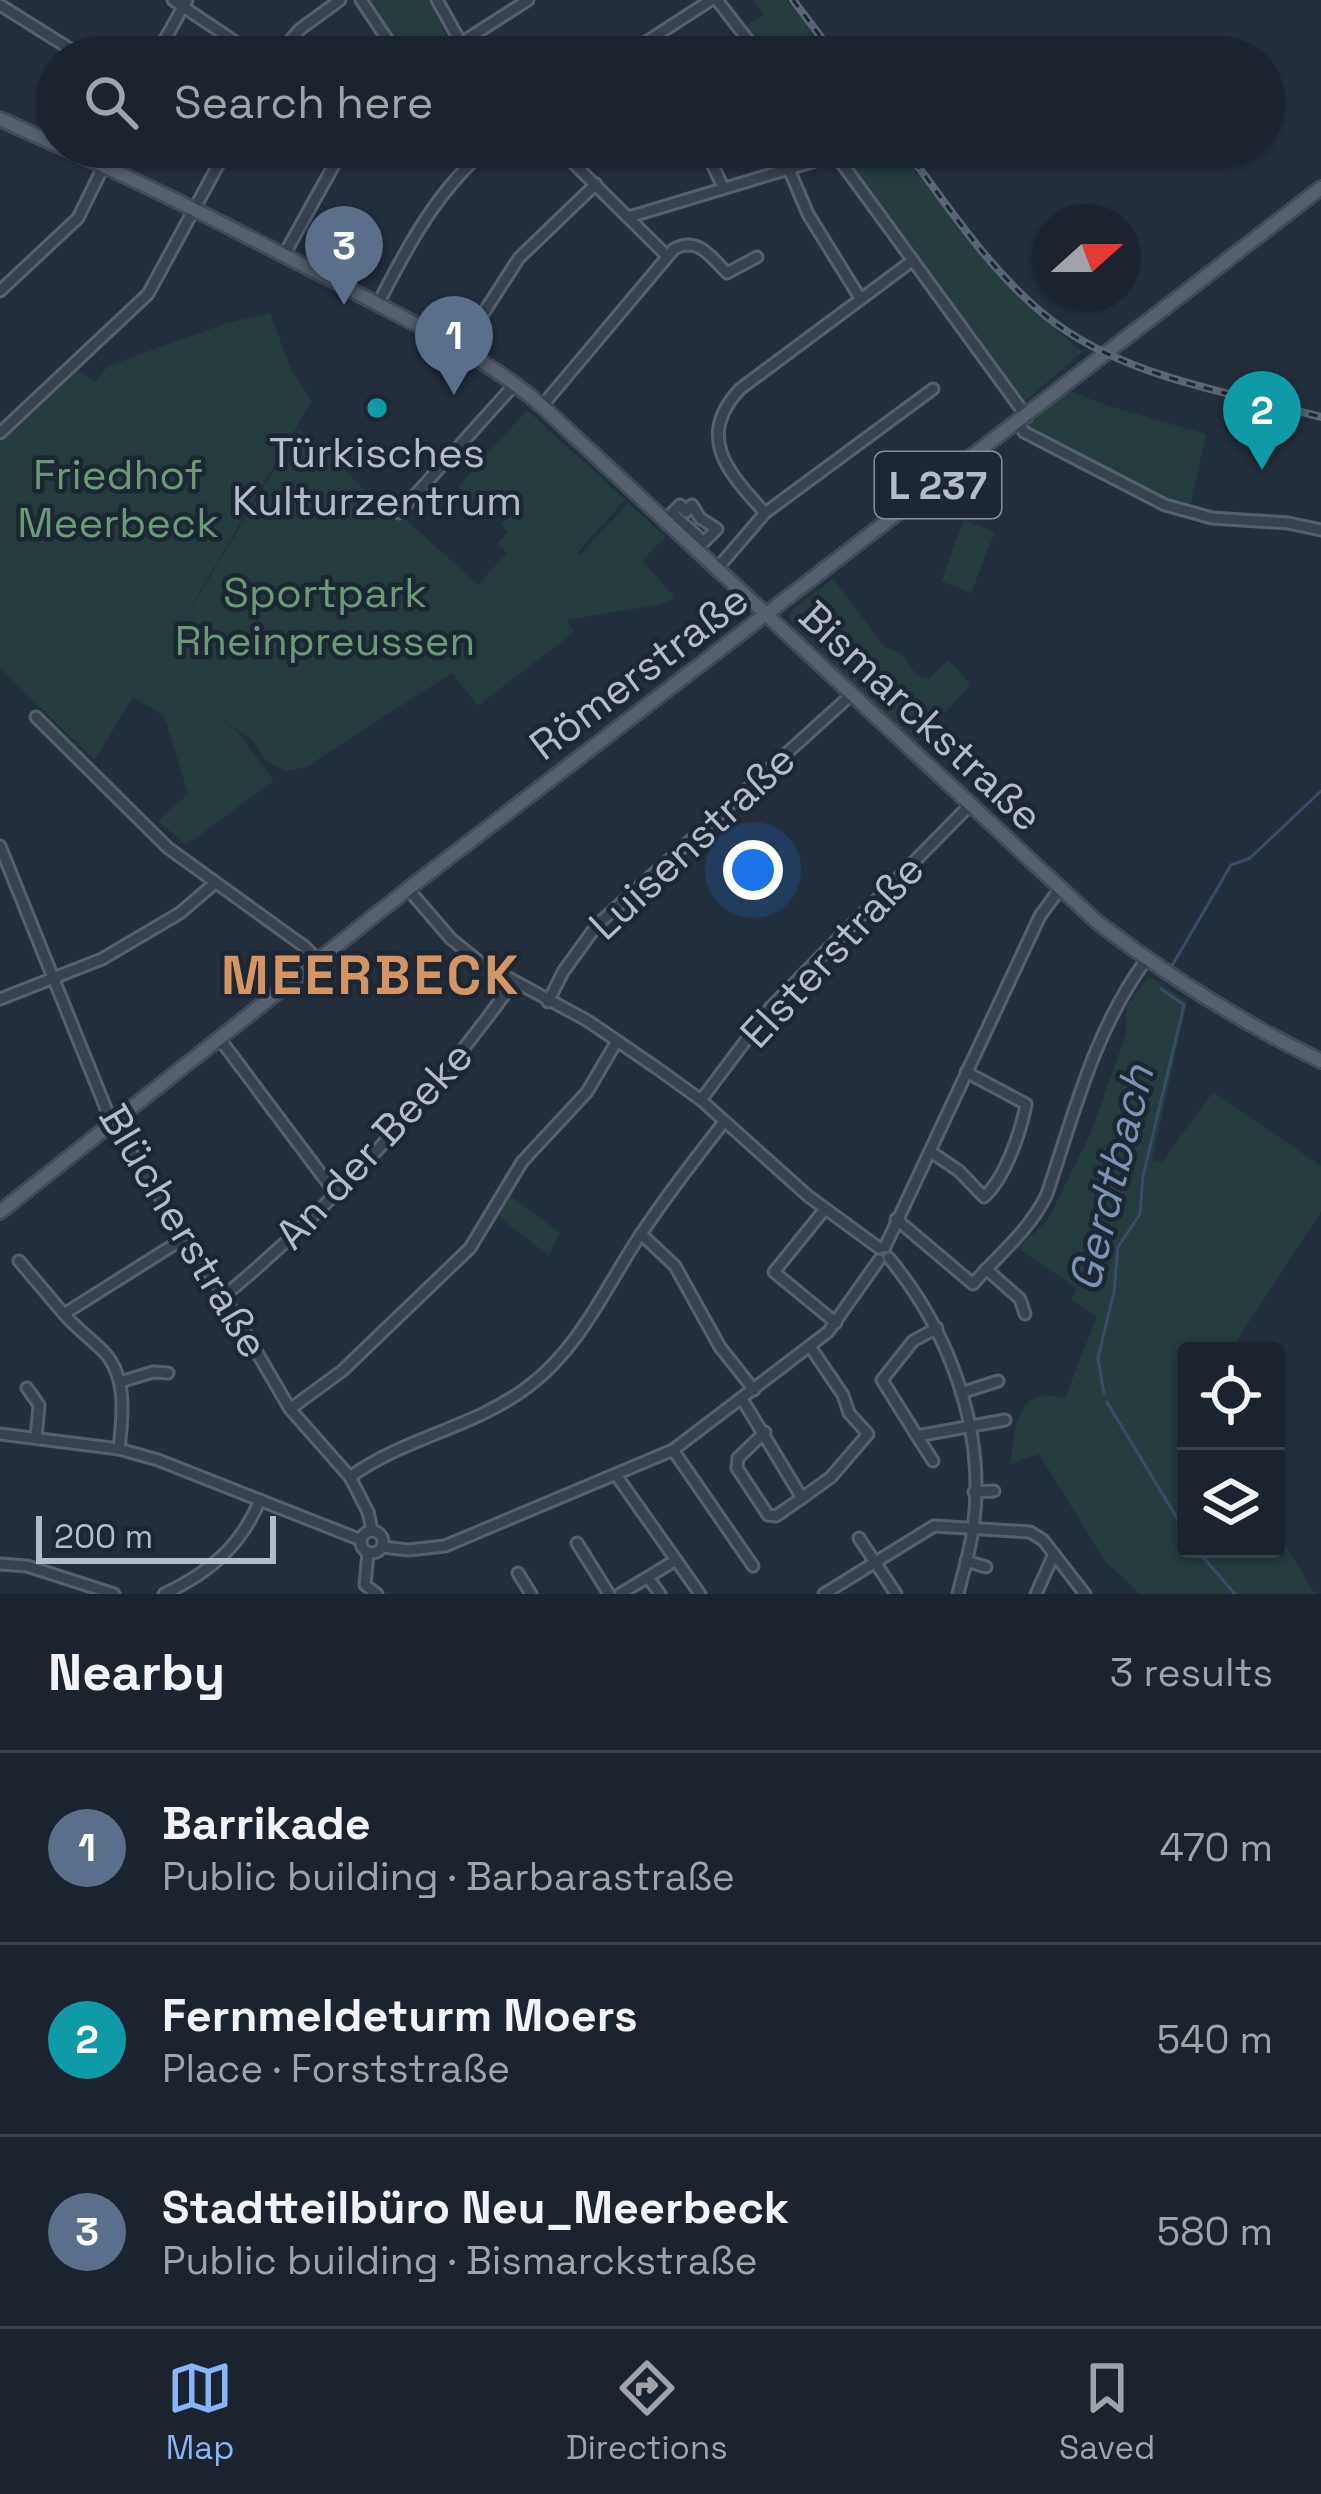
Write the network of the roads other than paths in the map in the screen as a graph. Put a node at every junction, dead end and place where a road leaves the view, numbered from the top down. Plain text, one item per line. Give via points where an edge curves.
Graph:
1 (340, 0) edge
2 (361, 0) edge
3 (436, 0) edge
4 (528, 0) edge
5 (714, 0) edge
6 (181, 2) edge
7 (0, 5) edge
8 (49, 36) edge
9 (165, 36) edge
10 (229, 36) edge
11 (293, 36) edge
12 (384, 36) edge
13 (456, 36) edge
14 (472, 36) edge
15 (657, 36) edge
16 (744, 36) edge
17 (0, 119) edge
18 (36, 135) edge
19 (104, 168) edge
20 (109, 168) edge
21 (217, 168) edge
22 (332, 168) edge
23 (465, 168) edge
24 (579, 168) edge
25 (714, 168) edge
26 (785, 168) edge
27 (788, 168) edge
28 (844, 168) edge
29 (596, 184) junction
30 (723, 187) junction
31 (1321, 188) edge
32 (196, 209) junction
33 (629, 217) junction
34 (284, 255) junction
35 (666, 255) junction
36 (757, 257) dead end
37 (912, 261) junction
38 (0, 291) edge
39 (860, 298) junction
40 (378, 304) junction
41 (461, 348) junction
42 (515, 384) junction
43 (933, 389) dead end
44 (542, 406) junction
45 (1023, 421) junction
46 (0, 433) edge
47 (398, 513) dead end
48 (672, 513) joint
49 (764, 513) junction
50 (1321, 530) edge
51 (716, 570) junction
52 (766, 617) junction
53 (851, 695) junction
54 (36, 717) dead end
55 (969, 806) junction
56 (0, 846) edge
57 (4, 868) edge
58 (215, 883) junction
59 (408, 889) junction
60 (1059, 890) junction
61 (318, 960) junction
62 (1146, 960) junction
63 (55, 979) junction
64 (513, 983) junction
65 (0, 998) edge
66 (548, 1002) junction
67 (219, 1038) junction
68 (617, 1041) junction
69 (1321, 1061) edge
70 (966, 1072) junction
71 (700, 1100) junction
72 (112, 1121) junction
73 (724, 1122) junction
74 (931, 1152) junction
75 (336, 1194) junction
76 (825, 1209) junction
77 (0, 1212) edge
78 (896, 1220) junction
79 (641, 1234) junction
80 (186, 1237) junction
81 (883, 1253) junction
82 (19, 1261) dead end
83 (986, 1269) junction
84 (224, 1296) junction
85 (1025, 1314) dead end
86 (64, 1315) junction
87 (836, 1323) junction
88 (938, 1328) junction
89 (811, 1348) junction
90 (167, 1373) dead end
91 (998, 1381) dead end
92 (120, 1382) junction
93 (27, 1388) dead end
94 (754, 1390) junction
95 (961, 1393) junction
96 (742, 1399) junction
97 (290, 1409) junction
98 (1005, 1420) dead end
99 (969, 1426) junction
100 (765, 1432) junction
101 (0, 1434) edge
102 (917, 1436) junction
103 (37, 1438) junction
104 (119, 1449) junction
105 (673, 1450) junction
106 (933, 1462) dead end
107 (616, 1475) junction
108 (350, 1477) junction
109 (994, 1491) dead end
110 (974, 1492) junction
111 (802, 1498) junction
112 (260, 1500) junction
113 (973, 1527) junction
114 (372, 1530) junction
115 (859, 1538) dead end
116 (361, 1540) junction
117 (577, 1543) dead end
118 (382, 1547) junction
119 (368, 1553) junction
120 (1054, 1554) junction
121 (676, 1559) junction
122 (966, 1562) junction
123 (875, 1563) junction
124 (0, 1564) edge
125 (753, 1566) dead end
126 (986, 1567) dead end
127 (518, 1573) dead end
128 (649, 1579) junction
129 (844, 1582) junction
130 (362, 1590) edge
131 (114, 1594) edge
132 (164, 1594) edge
133 (377, 1594) edge
134 (531, 1594) edge
135 (609, 1594) edge
136 (620, 1594) edge
137 (660, 1594) edge
138 (700, 1594) edge
139 (824, 1594) edge
140 (851, 1594) edge
141 (896, 1594) edge
142 (958, 1594) edge
143 (1036, 1594) edge
144 (1085, 1594) edge

1 - 11 street
2 - 12 street
3 - 13 street
4 - 14 street
5 - 15 street
5 - 16 street
6 - 9 street
6 - 10 street
7 - 8 street
17 - 18 main road, Bismarckstraße
19 - 38 street via 78,218
20 - 32 main road, Bismarckstraße
21 - 32 street
22 - 34 street
23 - 40 street via 415,231
24 - 29 street
25 - 30 street
26 - 30 street
27 - 39 street
28 - 37 street
29 - 33 street
29 - 41 street via 519,258
30 - 33 street
31 - 45 main road, Römerstraße / L 237
32 - 34 main road, Bismarckstraße
32 - 46 street via 148,294
33 - 35 street
34 - 40 main road, Bismarckstraße
35 - 36 street via 692,243 727,274
35 - 44 street
37 - 39 street
37 - 45 street
39 - 49 street via 740,389 724,412 722,458
40 - 41 main road, Bismarckstraße
41 - 42 main road, Bismarckstraße
42 - 44 main road, Bismarckstraße
42 - 47 street
43 - 49 street
44 - 51 main road, Bismarckstraße
45 - 50 street via 1044,442 1190,514
45 - 52 main road, Römerstraße / L 237
48 - 48 street via 692,506 717,529 704,542
49 - 51 street
51 - 52 main road, Bismarckstraße
52 - 53 main road, Bismarckstraße
52 - 59 main road, Römerstraße / L 237
53 - 55 main road, Bismarckstraße
53 - 66 street, Luisenstraße via 597,925
54 - 58 street via 168,848
55 - 60 main road, Bismarckstraße
55 - 71 street, Elsterstraße via 771,1007
56 - 57 street, Blücherstraße
57 - 63 street, Blücherstraße
58 - 61 street
58 - 63 street via 144,936
59 - 61 main road, Römerstraße / L 237
59 - 64 street via 451,939
60 - 62 main road, Bismarckstraße
60 - 70 street
61 - 67 main road, Römerstraße / L 237
62 - 69 main road, Bismarckstraße
62 - 83 street via 1100,1040 1038,1213
63 - 65 street
63 - 72 street, Blücherstraße
64 - 66 street
64 - 75 street, An der Beeke
66 - 68 street
67 - 72 main road, Römerstraße / L 237
67 - 75 street
68 - 71 street
68 - 97 street via 586,1092 522,1162 470,1248 342,1371
70 - 74 street
70 - 74 street via 1026,1104 1013,1144 983,1197
71 - 73 street
72 - 77 main road, Römerstraße / L 237
72 - 80 street, Blücherstraße
73 - 76 street
73 - 79 street
74 - 78 street
75 - 84 street, An der Beeke
76 - 81 street
76 - 87 street via 774,1272
78 - 81 street
78 - 83 street via 973,1284
79 - 94 street via 676,1266
79 - 108 street via 545,1373 490,1410 396,1448
80 - 84 street, Blücherstraße
80 - 86 street
81 - 87 street
81 - 88 street
82 - 86 street
83 - 85 street via 1020,1299
84 - 97 street, Blücherstraße
86 - 92 street via 111,1360
87 - 89 street
88 - 95 street
88 - 102 street via 914,1341 882,1380
89 - 94 street
89 - 111 street via 868,1434
90 - 92 street
91 - 95 street
92 - 104 street
93 - 103 street via 39,1405
94 - 96 street
95 - 99 street
96 - 100 street
96 - 105 street
97 - 108 street, Blücherstraße
98 - 99 street
99 - 102 street
99 - 110 street
100 - 111 street
100 - 111 street via 737,1468 769,1515
101 - 103 street
102 - 106 street
103 - 104 street
104 - 112 street
105 - 107 street
105 - 125 street
107 - 118 street via 445,1546
107 - 121 street
108 - 114 street, Blücherstraße
109 - 110 street
110 - 113 street
112 - 116 street
112 - 132 street via 222,1559
113 - 120 street via 1030,1532
113 - 122 street
113 - 123 street via 934,1526
114 - 116 street
114 - 118 street, Blücherstraße via 382,1535
115 - 123 street
116 - 119 street
117 - 135 street
118 - 119 street
119 - 130 street
120 - 143 street
120 - 144 street
121 - 128 street
121 - 138 street
122 - 126 street
122 - 142 street
123 - 129 street
123 - 141 street
124 - 131 street
127 - 134 street
128 - 136 street
128 - 137 street
129 - 139 street
129 - 140 street
130 - 133 street

